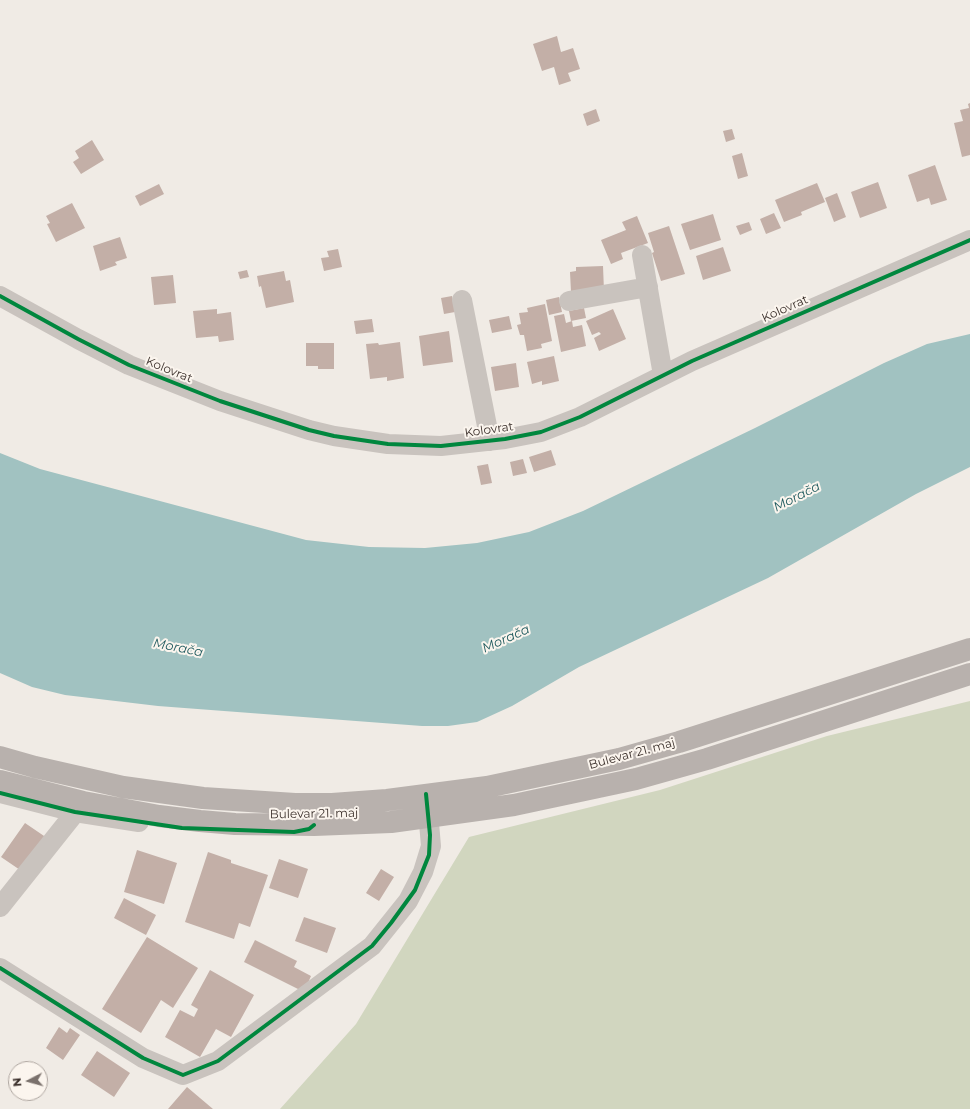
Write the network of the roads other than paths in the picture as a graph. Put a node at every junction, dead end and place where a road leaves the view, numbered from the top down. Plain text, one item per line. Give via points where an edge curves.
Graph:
1 (970, 240) edge
2 (642, 255) dead end
3 (648, 287) junction
4 (0, 296) edge
5 (462, 300) dead end
6 (569, 300) dead end
7 (663, 375) junction
8 (490, 441) junction
9 (970, 649) edge
10 (970, 674) edge
11 (0, 757) edge
12 (0, 781) edge
13 (0, 793) edge
14 (426, 794) junction
15 (79, 807) junction
16 (429, 817) junction
17 (0, 907) edge
18 (0, 968) edge

1 - 7 street, Kolovrat
2 - 3 street
3 - 6 street
3 - 7 street
4 - 8 street, Kolovrat via 149,374 220,401 309,430 388,444 441,446
5 - 8 street
7 - 8 street, Kolovrat via 580,417 541,432
9 - 14 main road, Bulevar 21. maj via 619,759 524,780
10 - 16 main road, Bulevar 21. maj via 707,759 636,779 514,805
11 - 14 main road, Bulevar 21. maj via 95,782 202,798 266,803 332,804
12 - 15 main road, Bulevar 21. maj
13 - 15 street
14 - 16 street
15 - 16 main road, Bulevar 21. maj via 235,824 314,825 391,822
15 - 17 street
16 - 18 street via 431,846 423,872 408,901 372,946 218,1061 183,1075 143,1058

